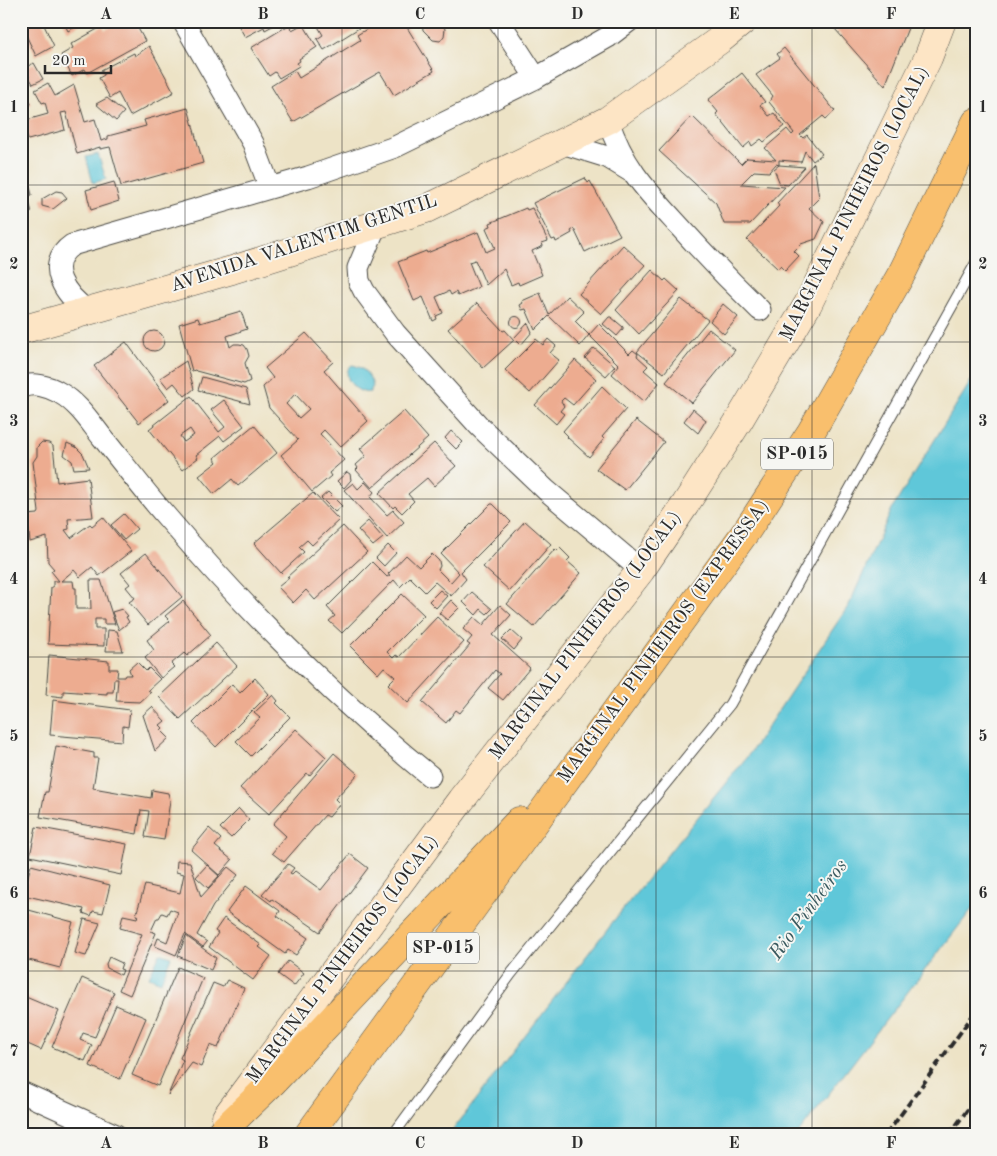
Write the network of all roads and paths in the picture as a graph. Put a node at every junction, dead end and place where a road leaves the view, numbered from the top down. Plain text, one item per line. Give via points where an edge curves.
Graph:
1 (183, 21) edge
2 (499, 21) edge
3 (629, 21) edge
4 (743, 21) edge
5 (942, 21) edge
6 (536, 78) junction
7 (608, 120) junction
8 (976, 122) edge
9 (562, 143) junction
10 (632, 172) junction
11 (270, 188) junction
12 (376, 225) junction
13 (976, 263) edge
14 (760, 310) dead end
15 (88, 311) junction
16 (21, 330) edge
17 (23, 387) edge
18 (640, 570) junction
19 (579, 762) junction
20 (430, 776) dead end
21 (21, 1092) edge
22 (116, 1135) edge
23 (213, 1135) edge
24 (218, 1135) edge
25 (308, 1135) edge
26 (393, 1135) edge

1 - 11 street via 253,143
2 - 6 street
3 - 6 street via 608,37
4 - 7 main road, AVENIDA VALENTIM GENTIL
5 - 18 main road, MARGINAL PINHEIROS (LOCAL) via 928,58 808,304 738,422
6 - 11 street via 395,148
7 - 9 main road, AVENIDA VALENTIM GENTIL
7 - 10 street
8 - 19 highway, MARGINAL PINHEIROS (EXPRESSA) / SP-015 via 902,273 812,432 747,530
9 - 10 street via 607,157
9 - 12 main road, AVENIDA VALENTIM GENTIL via 426,209
10 - 14 street via 714,265
11 - 15 street via 72,245 60,258 58,273 71,298
12 - 15 main road, AVENIDA VALENTIM GENTIL
12 - 18 street via 358,268 359,281 395,333 480,427 546,490
13 - 26 lane via 730,704 511,974
15 - 16 main road, AVENIDA VALENTIM GENTIL
17 - 20 street via 43,386 62,393 82,412 165,516 243,603 303,663
18 - 23 main road, MARGINAL PINHEIROS (LOCAL) via 461,800
19 - 24 highway via 510,830 273,1082
19 - 25 highway, MARGINAL PINHEIROS (EXPRESSA) / SP-015
21 - 22 street

